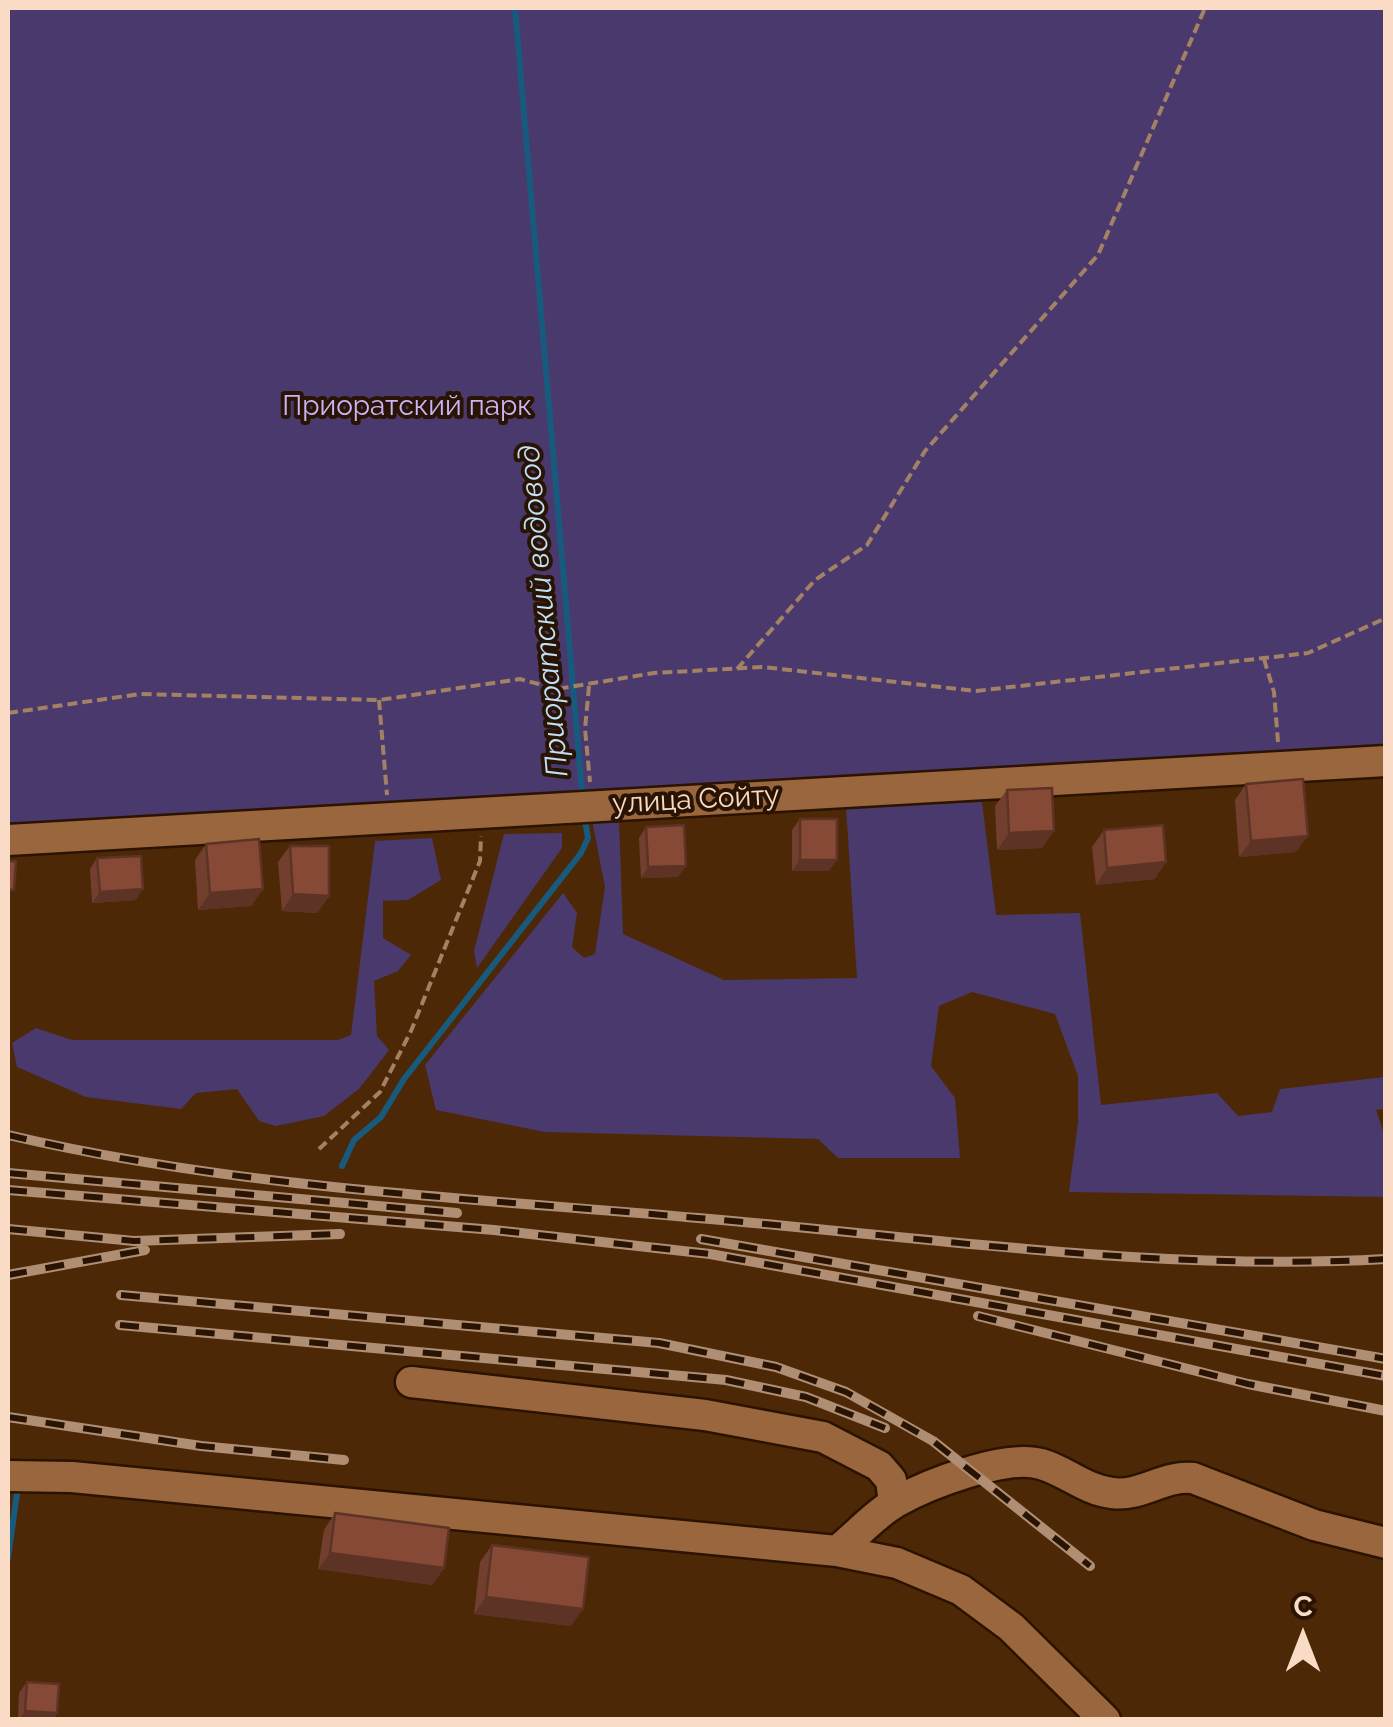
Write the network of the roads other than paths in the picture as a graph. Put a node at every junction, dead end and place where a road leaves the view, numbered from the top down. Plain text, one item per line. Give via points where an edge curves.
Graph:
1 (1386, 762) edge
2 (8, 840) edge
3 (411, 1382) dead end
4 (8, 1476) edge
5 (894, 1503) junction
6 (1386, 1542) edge
7 (837, 1552) junction
8 (1105, 1720) edge

1 - 2 street, улица Сойту
3 - 5 street via 705,1415 823,1437 879,1466 891,1480
4 - 7 street
5 - 6 street via 1018,1461 1114,1494 1193,1478 1314,1525
5 - 7 street
7 - 8 street via 897,1563 961,1590 1012,1627

